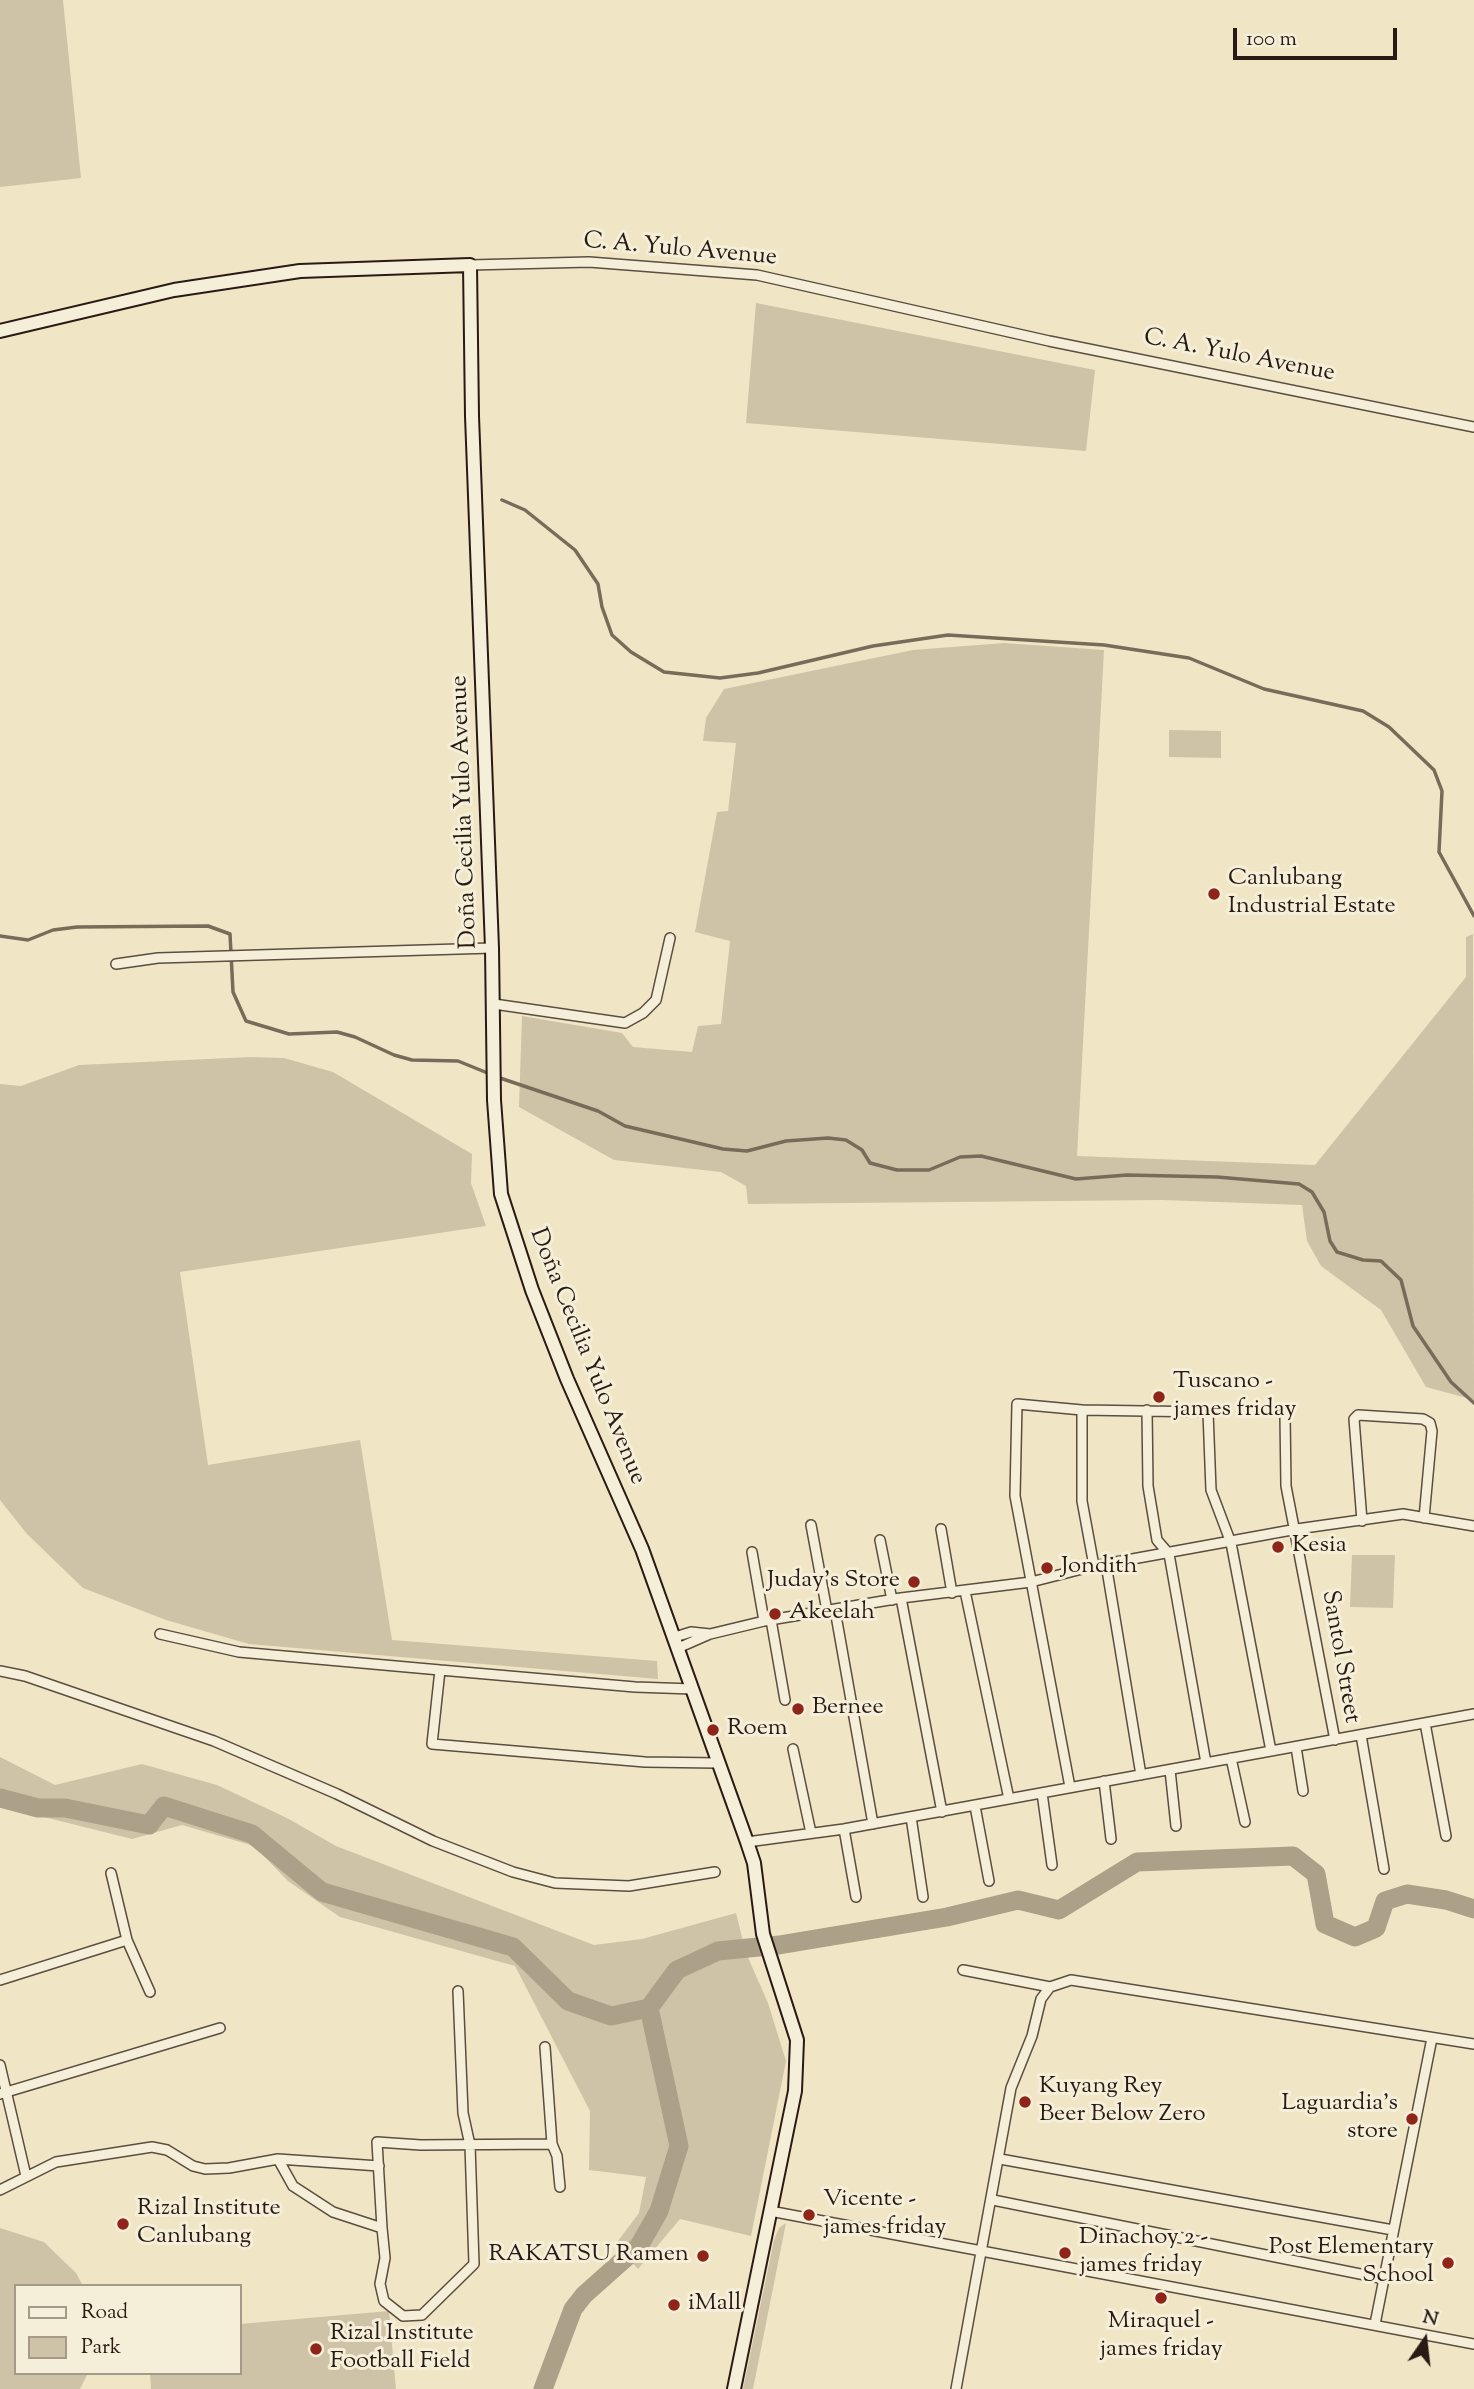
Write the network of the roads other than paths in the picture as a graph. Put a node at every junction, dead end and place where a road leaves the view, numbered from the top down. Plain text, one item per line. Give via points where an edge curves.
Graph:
1 (470, 265) junction
2 (0, 331) edge
3 (1474, 427) edge
4 (670, 938) dead end
5 (492, 948) junction
6 (116, 964) dead end
7 (494, 1004) junction
8 (1082, 1410) junction
9 (1147, 1410) junction
10 (1285, 1415) dead end
11 (1424, 1518) junction
12 (1362, 1521) junction
13 (811, 1525) dead end
14 (1474, 1526) edge
15 (941, 1529) dead end
16 (1297, 1529) junction
17 (880, 1540) dead end
18 (1231, 1543) junction
19 (752, 1552) dead end
20 (1168, 1554) junction
21 (1106, 1564) junction
22 (1094, 1566) junction
23 (1031, 1582) junction
24 (965, 1591) junction
25 (952, 1593) junction
26 (896, 1599) junction
27 (831, 1611) junction
28 (767, 1621) junction
29 (160, 1634) dead end
30 (677, 1642) junction
31 (440, 1670) junction
32 (0, 1671) edge
33 (693, 1689) junction
34 (785, 1700) dead end
35 (1474, 1714) edge
36 (1425, 1723) junction
37 (1361, 1735) junction
38 (1335, 1740) junction
39 (1296, 1747) junction
40 (793, 1749) dead end
41 (1271, 1751) junction
42 (1231, 1758) junction
43 (717, 1763) junction
44 (1206, 1763) junction
45 (1170, 1770) junction
46 (1141, 1775) junction
47 (1104, 1781) junction
48 (1070, 1787) junction
49 (1303, 1791) dead end
50 (1042, 1793) junction
51 (1009, 1799) junction
52 (975, 1806) junction
53 (942, 1812) junction
54 (911, 1817) junction
55 (1245, 1822) dead end
56 (873, 1824) junction
57 (1176, 1826) dead end
58 (844, 1829) junction
59 (811, 1833) junction
60 (1446, 1836) dead end
61 (1111, 1839) dead end
62 (747, 1842) junction
63 (1052, 1865) dead end
64 (1384, 1868) dead end
65 (111, 1872) dead end
66 (715, 1872) dead end
67 (989, 1881) dead end
68 (856, 1897) dead end
69 (923, 1897) dead end
70 (127, 1940) junction
71 (963, 1969) dead end
72 (0, 1980) edge
73 (1050, 1987) junction
74 (458, 1991) dead end
75 (150, 1992) dead end
76 (220, 2028) dead end
77 (1432, 2038) junction
78 (1474, 2044) edge
79 (545, 2047) dead end
80 (0, 2065) edge
81 (4, 2093) edge
82 (552, 2144) junction
83 (470, 2145) junction
84 (278, 2159) junction
85 (1000, 2159) junction
86 (379, 2166) junction
87 (26, 2176) junction
88 (560, 2187) dead end
89 (0, 2190) edge
90 (993, 2200) junction
91 (771, 2211) junction
92 (382, 2228) junction
93 (1394, 2230) junction
94 (983, 2250) junction
95 (1385, 2279) junction
96 (1375, 2324) junction
97 (1474, 2344) edge
98 (734, 2389) edge
99 (956, 2389) edge

1 - 2 main road, C. A. Yulo Avenue via 300,271 174,290
1 - 3 street, C. A. Yulo Avenue via 589,262 757,275 1048,341
1 - 5 main road, Doña Cecilia Yulo Avenue
4 - 7 street via 656,1000 625,1023
5 - 6 street via 171,957
5 - 7 main road, Doña Cecilia Yulo Avenue
7 - 30 main road, Doña Cecilia Yulo Avenue via 494,1100 501,1194 532,1290
8 - 9 street
8 - 22 street via 1082,1501
8 - 23 street via 1017,1404 1015,1496
9 - 18 street via 1208,1412 1211,1490
9 - 20 street via 1148,1486 1157,1540
10 - 16 street, Santol Street via 1286,1486
11 - 12 street via 1403,1514
11 - 12 street via 1430,1423 1358,1415 1354,1419
11 - 14 street
12 - 16 street
13 - 27 street
15 - 25 street
16 - 18 street
16 - 38 street, Santol Street
17 - 26 street
18 - 20 street
18 - 41 street
19 - 28 street
20 - 21 street
20 - 44 street
21 - 22 street
21 - 46 street
22 - 23 street
23 - 24 street
23 - 48 street
24 - 25 street
24 - 51 street
25 - 26 street
26 - 27 street
26 - 53 street
27 - 28 street
27 - 56 street
28 - 30 street via 710,1634 691,1632
28 - 34 street
29 - 31 street via 239,1652
30 - 33 main road, Doña Cecilia Yulo Avenue
31 - 33 street
31 - 43 street via 432,1744 608,1760
32 - 66 street via 214,1741 433,1841 513,1872 555,1883 629,1886
33 - 43 main road, Doña Cecilia Yulo Avenue
35 - 36 street
36 - 37 street
36 - 60 street
37 - 38 street
37 - 64 street
38 - 39 street
39 - 41 street
39 - 49 street
40 - 59 street
41 - 42 street
42 - 44 street
42 - 55 street
43 - 62 main road, Doña Cecilia Yulo Avenue
44 - 45 street
45 - 46 street
45 - 57 street
46 - 47 street
47 - 48 street
47 - 61 street
48 - 50 street
50 - 51 street
50 - 63 street
51 - 52 street
52 - 53 street
52 - 67 street
53 - 54 street
54 - 56 street
54 - 69 street
56 - 58 street
58 - 59 street
58 - 68 street
59 - 62 street
62 - 91 main road, Doña Cecilia Yulo Avenue via 763,1934 793,2023 798,2068
65 - 70 street
70 - 72 street
70 - 75 street
71 - 73 street
73 - 77 street via 1071,1980
73 - 85 street via 1041,1999 1011,2088
74 - 83 street via 463,2113
76 - 81 street
77 - 78 street
77 - 93 street
79 - 82 street
80 - 81 street
81 - 87 street
82 - 83 street
82 - 88 street
83 - 86 street via 377,2142
83 - 92 street via 474,2264 422,2315 403,2316 384,2301 380,2284 385,2258
84 - 86 street
84 - 87 street via 205,2169 152,2147 56,2162
84 - 92 street via 293,2186 333,2212
85 - 90 street
85 - 93 street
86 - 92 street
87 - 89 street
90 - 94 street
90 - 95 street
91 - 94 street
91 - 98 main road, Doña Cecilia Yulo Avenue
93 - 95 street
94 - 96 street
94 - 99 street
95 - 96 street
96 - 97 street

